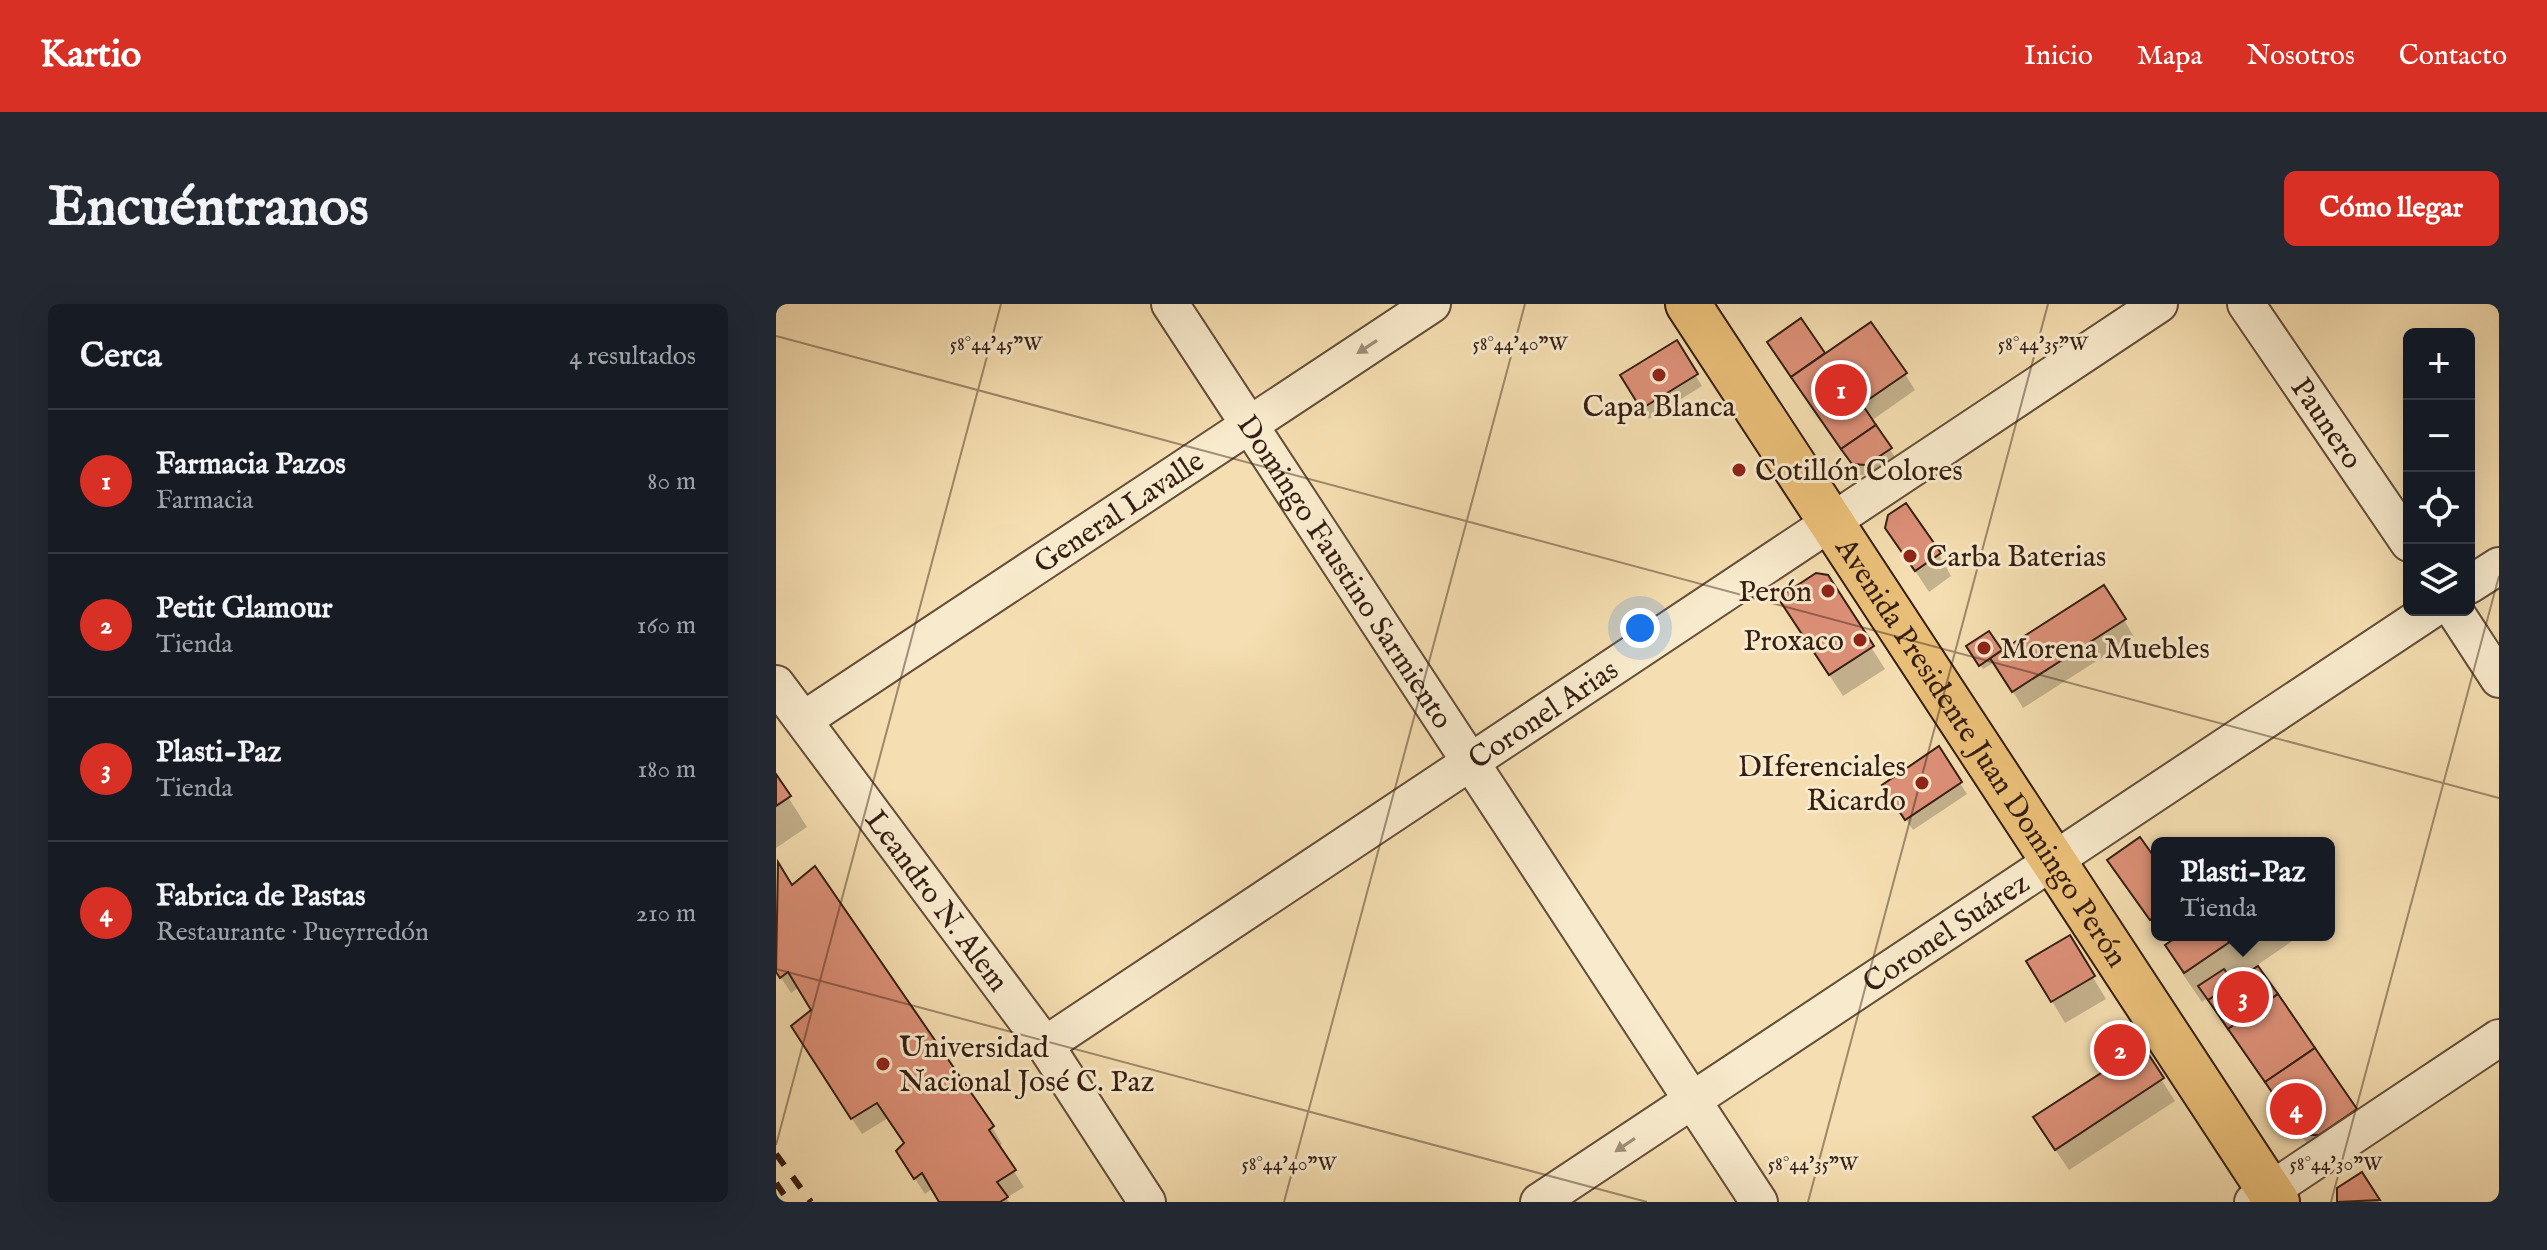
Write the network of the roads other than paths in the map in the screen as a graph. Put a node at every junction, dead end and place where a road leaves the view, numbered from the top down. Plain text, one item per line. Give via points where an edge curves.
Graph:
1 (1170, 304) edge
2 (1432, 304) edge
3 (1688, 304) edge
4 (2159, 304) edge
5 (2246, 304) edge
6 (1248, 425) junction
7 (1833, 524) junction
8 (2403, 534) edge
9 (2499, 566) edge
10 (2475, 581) edge
11 (2422, 616) edge
12 (2458, 616) edge
13 (2499, 679) edge
14 (776, 684) edge
15 (805, 719) junction
16 (1472, 763) junction
17 (2054, 859) junction
18 (2499, 1038) edge
19 (1045, 1045) junction
20 (1690, 1102) junction
21 (2267, 1198) edge
22 (1147, 1202) edge
23 (1539, 1202) edge
24 (1759, 1202) edge

1 - 6 street, Domingo Faustino Sarmiento
2 -> 6 street, General Lavalle
3 - 7 main road, Avenida Presidente Juan Domingo Perón
4 - 7 street, Coronel Arias
5 - 8 street, Paunero
6 - 15 street, General Lavalle
6 - 16 street, Domingo Faustino Sarmiento
7 - 16 street, Coronel Arias
7 - 17 main road, Avenida Presidente Juan Domingo Perón
9 - 10 street
11 - 17 street, Coronel Suárez
12 - 13 street
14 - 15 street, Leandro N. Alem
15 - 19 street, Leandro N. Alem
16 - 19 street, Coronel Arias
16 - 20 street, Domingo Faustino Sarmiento
17 - 20 street, Coronel Suárez
17 - 21 main road, Avenida Presidente Juan Domingo Perón
18 - 21 street
19 - 22 street, Leandro N. Alem
20 -> 23 street, Coronel Suárez
20 - 24 street, Domingo Faustino Sarmiento

